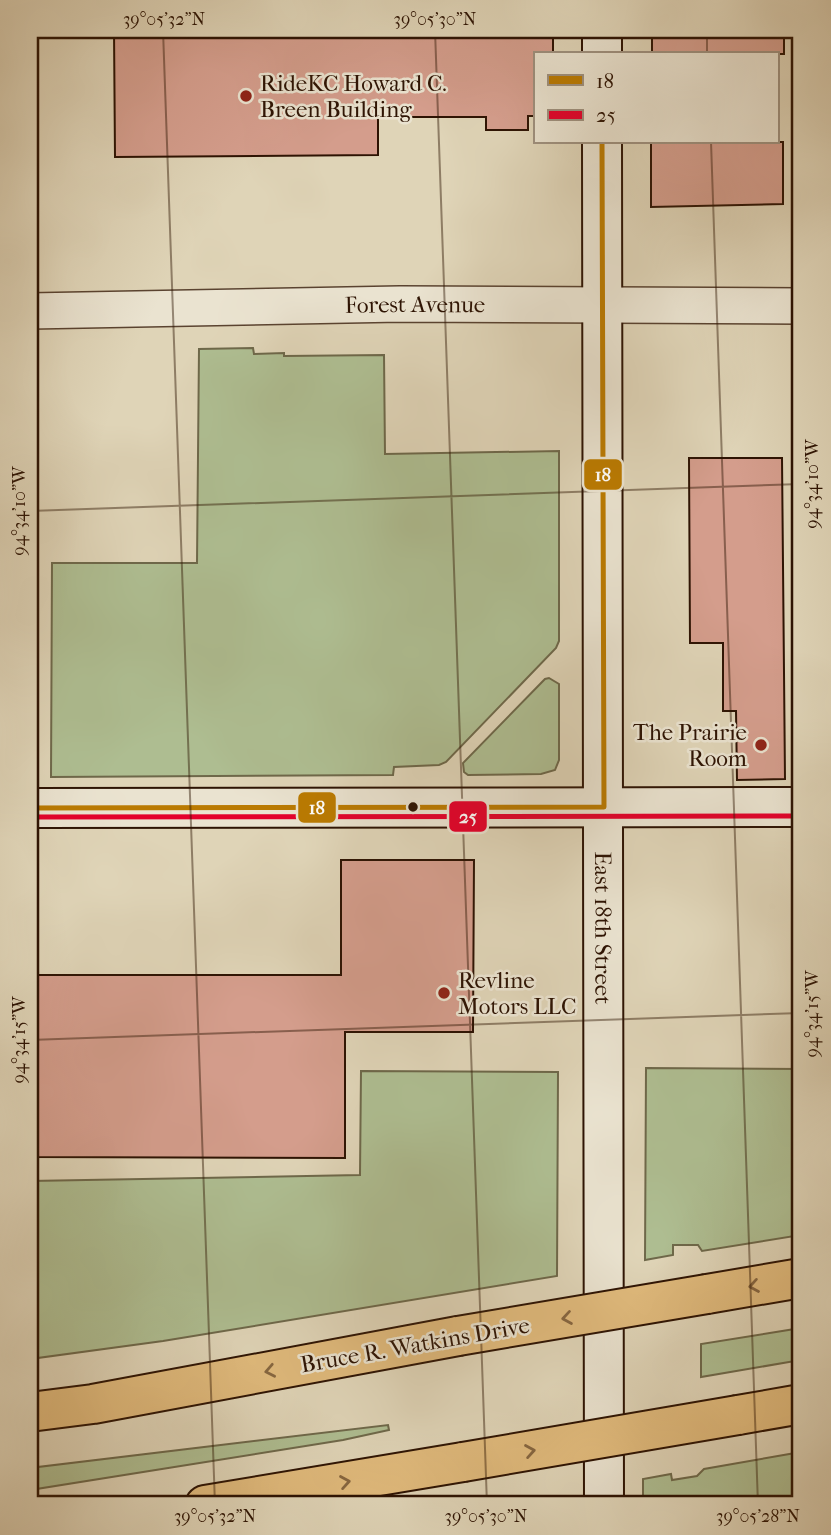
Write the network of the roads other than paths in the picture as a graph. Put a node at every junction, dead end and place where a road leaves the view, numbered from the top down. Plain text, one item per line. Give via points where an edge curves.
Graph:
1 (602, 30) edge
2 (602, 52) edge
3 (602, 144) edge
4 (602, 303) junction
5 (801, 306) edge
6 (30, 311) edge
7 (604, 807) junction
8 (801, 807) edge
9 (30, 808) edge
10 (801, 1278) edge
11 (801, 1404) edge
12 (30, 1412) edge
13 (205, 1505) edge
14 (604, 1505) edge

1 - 2 main road
3 - 4 main road, East 18th Street
4 - 5 street, Forest Avenue
4 - 6 street, Forest Avenue
4 - 7 main road, East 18th Street
7 - 8 main road
7 - 9 main road
7 - 14 main road, East 18th Street
10 -> 12 highway, Bruce R. Watkins Drive, bridge
13 -> 11 highway, bridge

